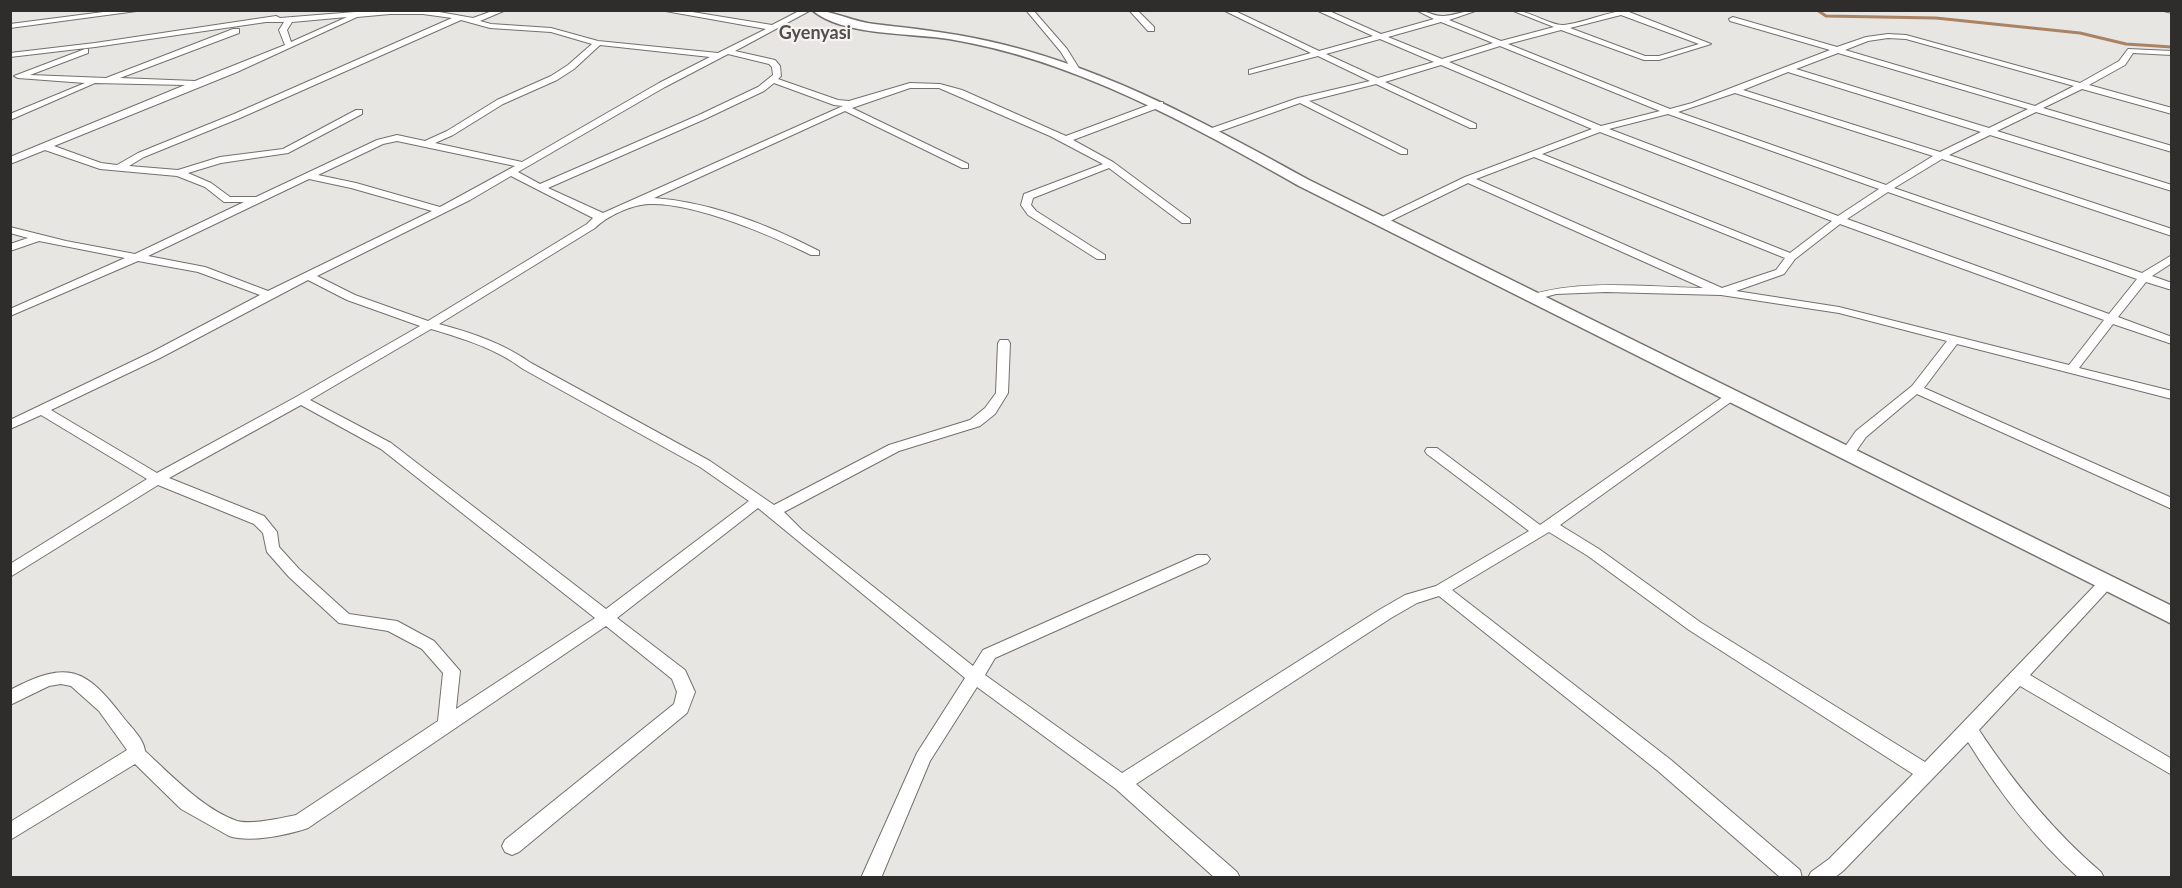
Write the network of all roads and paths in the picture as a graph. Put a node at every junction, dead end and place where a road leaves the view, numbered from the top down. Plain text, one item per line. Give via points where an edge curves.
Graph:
1 (141, 10) edge
2 (503, 10) edge
3 (663, 10) edge
4 (808, 10) edge
5 (817, 10) edge
6 (1029, 10) edge
7 (1132, 10) edge
8 (1227, 10) edge
9 (1319, 10) edge
10 (1419, 10) edge
11 (1475, 10) edge
12 (1514, 10) edge
13 (2163, 10) edge
14 (2172, 11) edge
15 (1627, 12) edge
16 (363, 13) junction
17 (291, 15) edge
18 (461, 17) junction
19 (273, 19) junction
20 (1441, 19) junction
21 (1734, 19) dead end
22 (475, 20) junction
23 (10, 26) edge
24 (775, 28) junction
25 (1558, 28) junction
26 (1151, 29) dead end
27 (1379, 36) junction
28 (598, 43) junction
29 (1502, 43) junction
30 (95, 45) junction
31 (289, 46) junction
32 (1840, 50) junction
33 (1316, 53) junction
34 (2172, 53) edge
35 (725, 54) junction
36 (10, 55) edge
37 (1438, 61) junction
38 (1787, 69) junction
39 (1076, 70) junction
40 (1252, 72) dead end
41 (14, 77) edge
42 (99, 80) junction
43 (109, 80) junction
44 (773, 80) junction
45 (1376, 81) junction
46 (195, 84) junction
47 (2081, 86) junction
48 (1736, 90) junction
49 (1302, 100) junction
50 (1160, 104) junction
51 (850, 106) junction
52 (2036, 107) junction
53 (1669, 111) junction
54 (2172, 111) edge
55 (359, 112) dead end
56 (10, 117) edge
57 (1473, 126) dead end
58 (1600, 129) junction
59 (1212, 131) junction
60 (1992, 132) junction
61 (1067, 139) junction
62 (426, 144) junction
63 (46, 147) junction
64 (2172, 149) edge
65 (1404, 152) dead end
66 (1536, 155) junction
67 (1941, 155) junction
68 (10, 161) edge
69 (1110, 164) junction
70 (525, 165) junction
71 (965, 166) dead end
72 (118, 168) junction
73 (179, 173) junction
74 (513, 173) junction
75 (308, 176) junction
76 (1468, 178) junction
77 (541, 187) junction
78 (2172, 188) edge
79 (1888, 189) junction
80 (256, 199) junction
81 (228, 200) junction
82 (635, 203) junction
83 (440, 210) junction
84 (219, 218) junction
85 (598, 219) junction
86 (1382, 220) junction
87 (1839, 220) junction
88 (1186, 221) dead end
89 (10, 230) edge
90 (2172, 233) edge
91 (39, 237) junction
92 (10, 248) edge
93 (815, 253) dead end
94 (137, 257) junction
95 (1101, 257) dead end
96 (1791, 257) junction
97 (2172, 258) edge
98 (309, 276) junction
99 (2144, 277) junction
100 (2172, 287) edge
101 (1721, 292) junction
102 (269, 295) junction
103 (1534, 297) junction
104 (10, 313) edge
105 (2112, 318) junction
106 (430, 325) junction
107 (1954, 340) junction
108 (2172, 340) edge
109 (1004, 343) dead end
110 (2071, 370) junction
111 (1916, 389) junction
112 (2172, 395) edge
113 (1730, 396) junction
114 (301, 400) junction
115 (42, 410) junction
116 (10, 425) edge
117 (1432, 451) dead end
118 (1847, 454) junction
119 (157, 479) junction
120 (758, 501) junction
121 (2172, 504) edge
122 (773, 511) junction
123 (1544, 529) junction
124 (1202, 559) dead end
125 (10, 572) edge
126 (2106, 583) junction
127 (1441, 590) junction
128 (2172, 616) edge
129 (606, 618) junction
130 (974, 676) junction
131 (2019, 677) junction
132 (10, 698) edge
133 (447, 724) junction
134 (1969, 729) junction
135 (136, 754) junction
136 (2172, 768) edge
137 (1925, 772) junction
138 (1122, 783) junction
139 (10, 832) edge
140 (512, 846) dead end
141 (1797, 877) edge
142 (871, 878) edge
143 (1230, 878) edge
144 (1818, 878) edge
145 (2094, 878) edge

1 - 23 street
2 - 22 street
3 - 24 street
4 - 24 street
5 - 39 street via 837,20 861,25 980,41
6 - 39 street
7 - 26 street
8 - 33 street
9 - 27 street
10 - 20 street
11 - 20 street
12 - 25 street
13 - 14 street
15 - 25 street
15 - 25 street via 1707,44 1659,58 1644,58
16 - 17 street
16 - 18 street
16 - 31 street
17 - 19 street
17 - 31 street via 282,30
18 - 22 street
18 - 72 street
19 - 30 street
19 - 43 street
20 - 27 street
20 - 29 street
21 - 32 street
22 - 28 street via 490,26 552,30
24 - 35 street
25 - 29 street
27 - 33 street
27 - 37 street
28 - 35 street
28 - 62 street via 554,78 500,102
29 - 37 street
29 - 53 street
30 - 36 street
30 - 41 street
31 - 46 street
32 - 38 street
32 - 47 street via 1878,37 1906,37
32 - 52 street
33 - 40 street
33 - 45 street
34 - 47 street via 2131,51 2122,63
35 - 44 street via 772,62 778,72
35 - 70 street via 662,85
37 - 45 street
37 - 58 street
38 - 48 street
38 - 60 street
39 - 50 street
41 - 42 street
42 - 43 street
42 - 56 street
43 - 46 street
44 - 51 street
44 - 77 street via 702,117
45 - 49 street
45 - 57 street
46 - 63 street
47 - 52 street
47 - 54 street
48 - 53 street
48 - 67 street
49 - 59 street
49 - 65 street
50 - 59 street
50 - 61 street
51 - 61 street via 903,87 933,84
51 - 71 street
51 - 82 street
52 - 60 street
52 - 64 street
53 - 58 street
53 - 79 street
55 - 73 street via 285,151 220,160
58 - 66 street
58 - 87 street
59 - 86 street via 1304,183
60 - 67 street
60 - 78 street
61 - 69 street
62 - 70 street
62 - 75 street via 397,138 380,142
63 - 68 street
63 - 72 street via 84,162
66 - 76 street
66 - 96 street
67 - 79 street
67 - 90 street
69 - 88 street
69 - 95 street via 1028,196 1026,201 1032,213
70 - 74 street
72 - 73 street
73 - 81 street via 208,185
74 - 77 street
74 - 83 street
75 - 80 street
75 - 83 street
76 - 86 street
76 - 101 street
77 - 85 street via 592,211 599,215
79 - 87 street
79 - 99 street
80 - 81 street
80 - 84 street
81 - 84 street
82 - 85 street
82 - 93 street via 689,206
83 - 98 street
84 - 94 street
85 - 106 street
86 - 103 street
87 - 96 street
87 - 105 street
89 - 91 street
91 - 92 street
91 - 94 street
94 - 102 street via 201,269
94 - 104 street
96 - 101 street via 1780,273
97 - 99 street
98 - 102 street
98 - 106 street via 327,289
99 - 100 street
99 - 105 street
101 - 103 street via 1555,291
101 - 107 street via 1839,310
102 - 115 street
103 - 113 street
105 - 108 street
105 - 110 street
106 - 114 street
106 - 120 street via 512,354 705,464
107 - 110 street
107 - 111 street
109 - 122 street via 1002,393 990,411 975,423 894,448
110 - 112 street
111 - 118 street via 1861,434
111 - 121 street
113 - 118 street
113 - 123 street
114 - 119 street
114 - 129 street via 386,446
115 - 116 street
115 - 119 street
117 - 123 street
118 - 126 street
119 - 125 street
119 - 133 street via 259,520 270,532 272,548 345,619 391,626 429,645 452,671
120 - 122 street
120 - 129 street
122 - 130 street via 796,534
123 - 127 street
123 - 137 street via 1563,533 1672,610
124 - 130 street via 989,654
126 - 128 street
126 - 131 street
127 - 138 street via 1411,599 1385,614
127 - 141 street via 1603,716
129 - 133 street
129 - 140 street via 679,675 686,692 681,708
130 - 138 street
130 - 142 street via 923,758
131 - 134 street
131 - 136 street
132 - 135 street via 36,684 66,677 83,682 136,747
133 - 135 street via 301,822 276,828 236,830 188,803
134 - 137 street
134 - 145 street via 1994,769 2030,814
135 - 139 street
137 - 144 street
138 - 143 street

